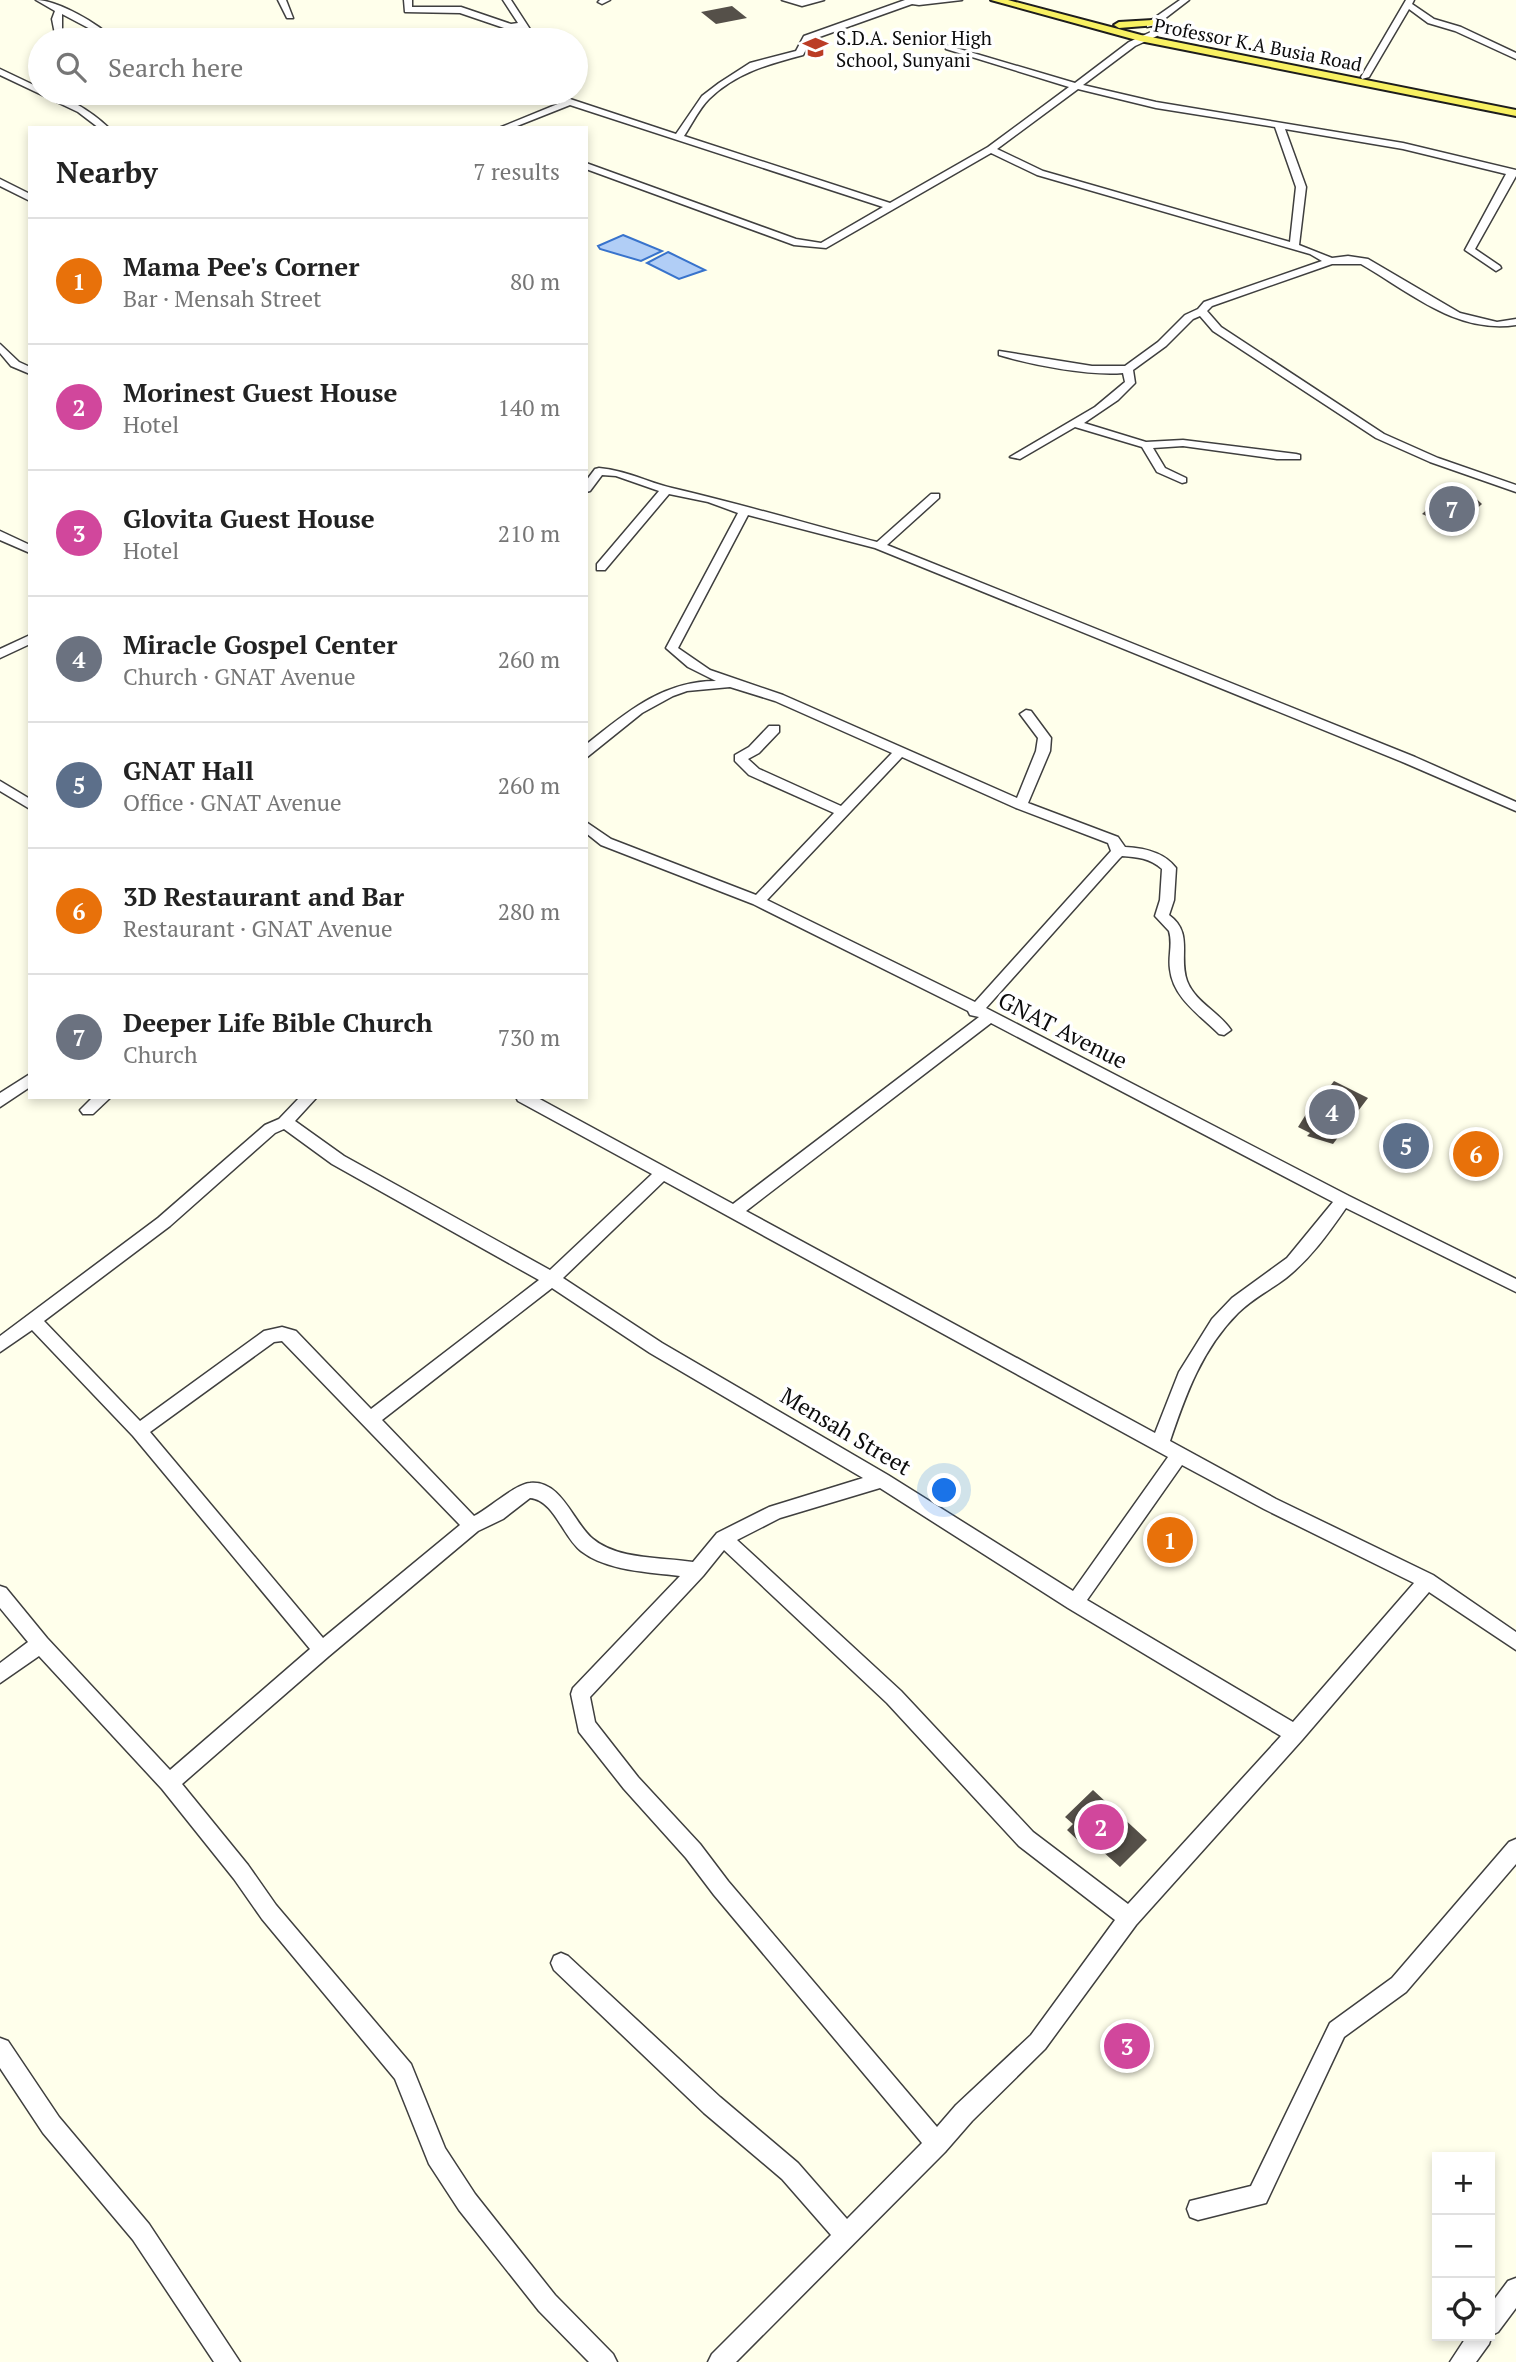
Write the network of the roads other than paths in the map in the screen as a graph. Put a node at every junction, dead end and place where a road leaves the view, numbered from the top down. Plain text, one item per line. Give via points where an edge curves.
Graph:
1 (40, 0) edge
2 (282, 0) edge
3 (408, 0) edge
4 (507, 0) edge
5 (786, 0) edge
6 (820, 0) edge
7 (958, 0) edge
8 (996, 0) edge
9 (1018, 0) edge
10 (1185, 0) edge
11 (910, 1) edge
12 (1409, 3) edge
13 (59, 10) junction
14 (290, 16) dead end
15 (525, 25) junction
16 (57, 28) edge
17 (95, 28) edge
18 (527, 28) edge
19 (1147, 32) junction
20 (949, 47) dead end
21 (1516, 56) edge
22 (0, 72) edge
23 (1365, 77) junction
24 (28, 85) edge
25 (1076, 86) junction
26 (70, 105) edge
27 (562, 105) edge
28 (580, 105) edge
29 (1516, 107) edge
30 (1516, 113) edge
31 (1279, 125) junction
32 (102, 126) edge
33 (508, 126) edge
34 (679, 136) junction
35 (991, 149) junction
36 (588, 167) edge
37 (1514, 173) edge
38 (0, 182) edge
39 (28, 197) edge
40 (889, 206) junction
41 (1294, 246) junction
42 (1330, 261) junction
43 (1496, 268) dead end
44 (1202, 312) junction
45 (1516, 322) edge
46 (0, 346) edge
47 (1003, 353) dead end
48 (15, 364) junction
49 (1128, 369) junction
50 (28, 370) edge
51 (0, 371) edge
52 (1076, 424) junction
53 (1146, 445) junction
54 (1016, 457) dead end
55 (1296, 457) dead end
56 (1182, 480) dead end
57 (588, 486) edge
58 (1516, 489) edge
59 (666, 490) junction
60 (934, 496) dead end
61 (745, 511) junction
62 (0, 535) edge
63 (879, 546) junction
64 (28, 549) edge
65 (601, 568) dead end
66 (28, 640) edge
67 (0, 654) edge
68 (738, 686) junction
69 (1026, 714) dead end
70 (774, 729) dead end
71 (588, 752) edge
72 (900, 752) junction
73 (0, 785) edge
74 (28, 804) edge
75 (1021, 805) junction
76 (1516, 807) edge
77 (843, 812) junction
78 (588, 828) edge
79 (1118, 852) junction
80 (758, 901) junction
81 (982, 1013) junction
82 (1224, 1030) dead end
83 (28, 1080) edge
84 (102, 1099) edge
85 (308, 1099) edge
86 (527, 1099) edge
87 (0, 1101) edge
88 (88, 1110) dead end
89 (284, 1123) junction
90 (662, 1174) junction
91 (1343, 1200) junction
92 (733, 1212) junction
93 (552, 1279) junction
94 (1516, 1286) edge
95 (34, 1321) junction
96 (0, 1345) edge
97 (369, 1420) junction
98 (139, 1431) junction
99 (1160, 1444) junction
100 (1180, 1455) junction
101 (882, 1480) junction
102 (472, 1526) junction
103 (723, 1538) junction
104 (696, 1570) junction
105 (1427, 1581) junction
106 (0, 1594) edge
107 (1075, 1602) junction
108 (1516, 1642) edge
109 (40, 1644) junction
110 (322, 1650) junction
111 (0, 1674) edge
112 (1295, 1734) junction
113 (169, 1783) junction
114 (1516, 1849) edge
115 (1129, 1918) junction
116 (561, 1963) dead end
117 (0, 2049) edge
118 (937, 2144) junction
119 (1198, 2209) dead end
120 (846, 2235) junction
121 (1516, 2289) edge
122 (1495, 2317) edge
123 (1477, 2341) edge
124 (228, 2362) edge
125 (605, 2362) edge
126 (720, 2362) edge
127 (1462, 2362) edge

1 - 13 street
2 - 14 street
3 - 15 street via 408,10 461,10 510,27
4 - 15 street
5 - 6 street via 802,4
7 - 11 street
8 - 19 main road, Professor K.A Busia Road
9 - 19 main road
10 - 19 street
11 - 34 street via 807,38 793,57 753,65 705,98
12 - 21 street via 1431,21
12 - 23 street
13 - 16 street
13 - 17 street
15 - 18 street
19 - 23 main road, Professor K.A Busia Road
19 - 25 street
19 - 30 main road, Professor K.A Busia Road
20 - 25 street
22 - 24 street
23 - 29 main road, Professor K.A Busia Road
25 - 31 street via 1156,105
25 - 35 street
26 - 32 street
27 - 33 street
28 - 34 street
31 - 37 street via 1403,146
31 - 41 street via 1301,187
34 - 40 street
35 - 40 street
35 - 41 street via 1040,173
36 - 40 street via 814,246 823,246
37 - 43 street via 1470,250
38 - 39 street
41 - 42 street
42 - 44 street via 1208,304
42 - 45 street via 1364,261 1472,322
44 - 49 street via 1189,317
44 - 58 street via 1217,329 1380,436
46 - 48 street
47 - 49 street via 1088,370
48 - 50 street
48 - 51 street
49 - 52 street via 1130,383 1123,391
52 - 53 street
52 - 54 street
53 - 55 street via 1160,442
53 - 56 street via 1161,470
57 - 59 street via 599,471 605,471
59 - 61 street
59 - 65 street
60 - 63 street
61 - 63 street
61 - 68 street via 672,649 679,658
62 - 64 street
63 - 76 street
66 - 67 street
68 - 71 street via 706,683 659,695
68 - 72 street via 779,698
69 - 75 street via 1045,738
70 - 77 street via 740,758 754,772
72 - 75 street
72 - 77 street
73 - 74 street
75 - 79 street via 1113,840
77 - 80 street
78 - 80 street, GNAT Avenue via 607,842
79 - 81 street
79 - 82 street via 1147,855 1169,868 1161,916 1172,922 1180,941 1179,979 1191,1002
80 - 81 street, GNAT Avenue
81 - 91 street, GNAT Avenue
81 - 92 street
83 - 87 street
84 - 88 street
85 - 89 street
86 - 90 street
89 - 93 street, Mensah Street via 338,1160
89 - 95 street via 270,1129 164,1222
90 - 92 street
90 - 93 street
91 - 94 street, GNAT Avenue
91 - 99 street via 1310,1245 1282,1273 1233,1307 1204,1340 1181,1379
92 - 99 street
93 - 97 street
93 - 101 street, Mensah Street via 656,1348
95 - 96 street
95 - 98 street
97 - 98 street via 290,1336 282,1334 270,1336
97 - 102 street
98 - 110 street
99 - 100 street
100 - 105 street
100 - 107 street
101 - 103 street via 775,1512
101 - 107 street, Mensah Street
102 - 104 street via 533,1490 556,1505 587,1545 605,1555
102 - 110 street
103 - 104 street
103 - 115 street via 894,1697 1026,1839
104 - 118 street via 580,1694 586,1727
105 - 108 street
105 - 112 street
106 - 109 street
107 - 112 street, Mensah Street
109 - 111 street
109 - 113 street
110 - 113 street
112 - 115 street
113 - 125 street via 403,2072 438,2157 467,2202 547,2303
114 - 119 street via 1399,1985 1337,2030 1258,2195
115 - 118 street via 1038,2042
116 - 120 street via 712,2105 790,2171
117 - 124 street via 51,2124 141,2232
118 - 120 street
120 - 126 street
121 - 122 street
123 - 127 street

